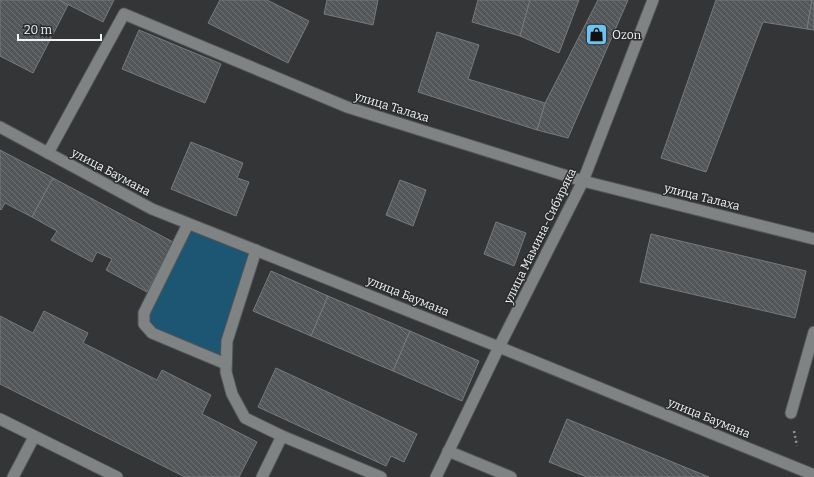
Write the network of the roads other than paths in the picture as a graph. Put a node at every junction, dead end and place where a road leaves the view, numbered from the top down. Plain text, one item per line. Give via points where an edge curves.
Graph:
1 (653, 0) edge
2 (0, 127) edge
3 (48, 153) junction
4 (583, 180) junction
5 (188, 224) junction
6 (814, 239) edge
7 (256, 250) junction
8 (814, 332) edge
9 (499, 347) junction
10 (226, 364) junction
11 (791, 413) road end
12 (0, 420) edge
13 (282, 436) junction
14 (34, 437) junction
15 (448, 451) junction
16 (814, 475) edge
17 (13, 477) edge
18 (117, 477) edge
19 (262, 477) edge
20 (381, 477) edge
21 (436, 477) edge
22 (511, 477) edge

1 - 4 street, улица Мамина-Сибиряка
2 - 3 street, улица Баумана
3 - 4 street, улица Талаха via 124,14 347,107
3 - 5 street, улица Баумана via 152,209
4 - 6 street, улица Талаха
4 - 9 street, улица Мамина-Сибиряка
5 - 7 street, улица Баумана
5 - 10 street via 144,313 144,324 152,333
7 - 9 street, улица Баумана
7 - 10 street via 227,341
8 - 11 street
9 - 15 street, улица Мамина-Сибиряка
9 - 16 street, улица Баумана
10 - 13 street via 232,394 245,418
12 - 14 street
13 - 19 street
13 - 20 street
14 - 17 street
14 - 18 street
15 - 21 street, улица Мамина-Сибиряка
15 - 22 street

